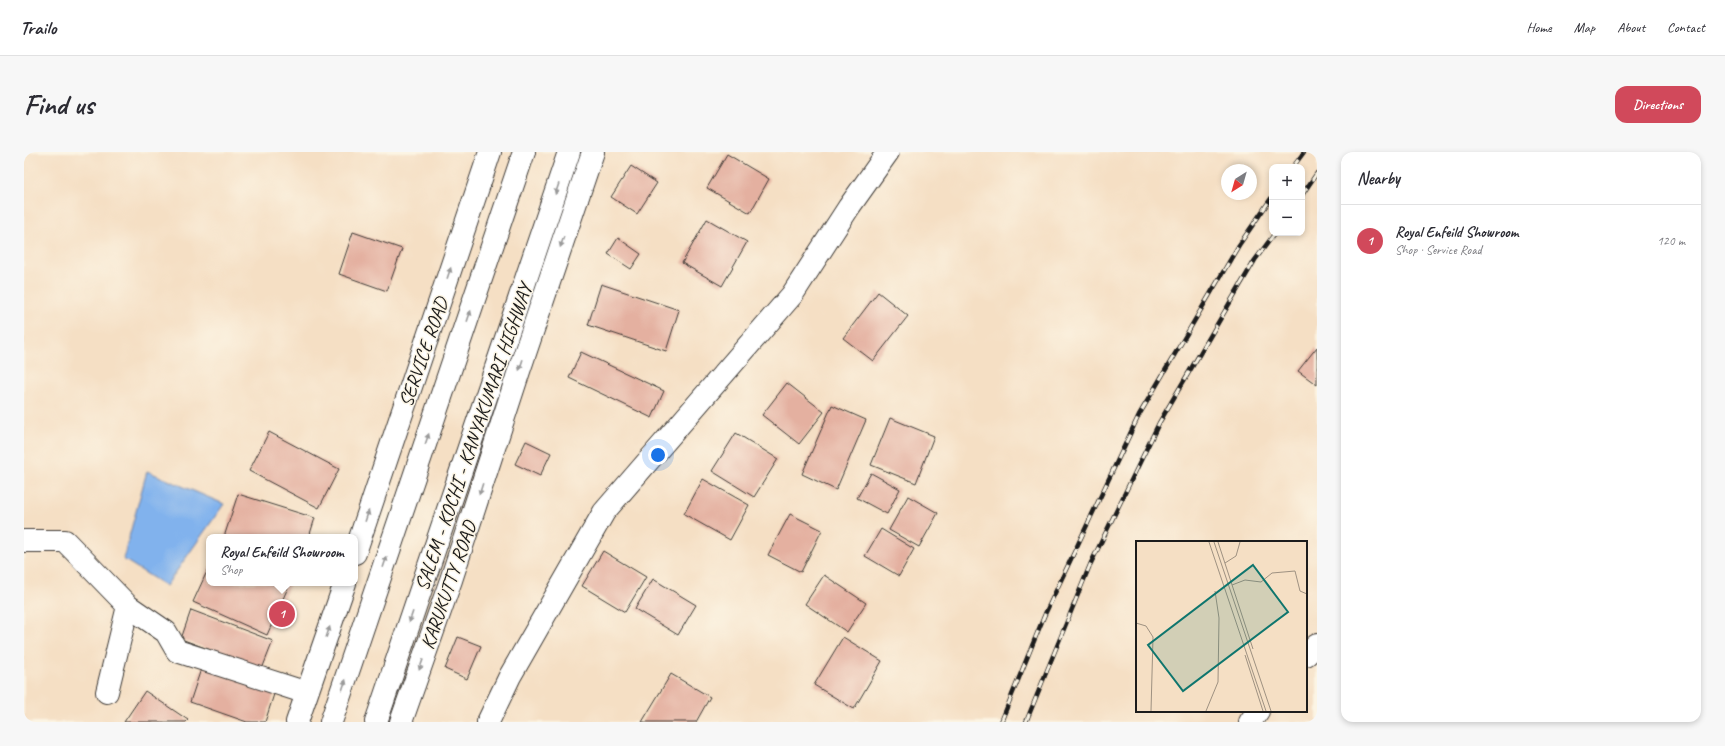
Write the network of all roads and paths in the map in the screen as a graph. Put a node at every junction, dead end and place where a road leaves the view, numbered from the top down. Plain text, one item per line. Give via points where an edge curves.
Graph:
1 (490, 152) edge
2 (524, 152) edge
3 (569, 152) edge
4 (593, 152) edge
5 (888, 152) edge
6 (24, 541) edge
7 (358, 544) edge
8 (344, 586) edge
9 (128, 606) junction
10 (1317, 645) edge
11 (1307, 654) edge
12 (107, 692) dead end
13 (307, 693) junction
14 (1257, 712) edge
15 (297, 722) edge
16 (331, 722) edge
17 (376, 722) edge
18 (401, 722) edge
19 (488, 722) edge
20 (1250, 722) edge

7 -> 1 main road, SERVICE ROAD
16 -> 2 main road
3 -> 17 main road, SALEM - KOCHI - KANYAKUMARI HIGHWAY
4 -> 18 main road, KARUKUTTY ROAD via 451,580
5 - 19 main road via 792,295 604,512 510,676
6 - 9 main road via 65,542
13 -> 8 main road
9 - 12 main road
9 - 13 main road via 166,632 178,651
10 - 11 main road
13 - 15 main road
14 - 20 main road

